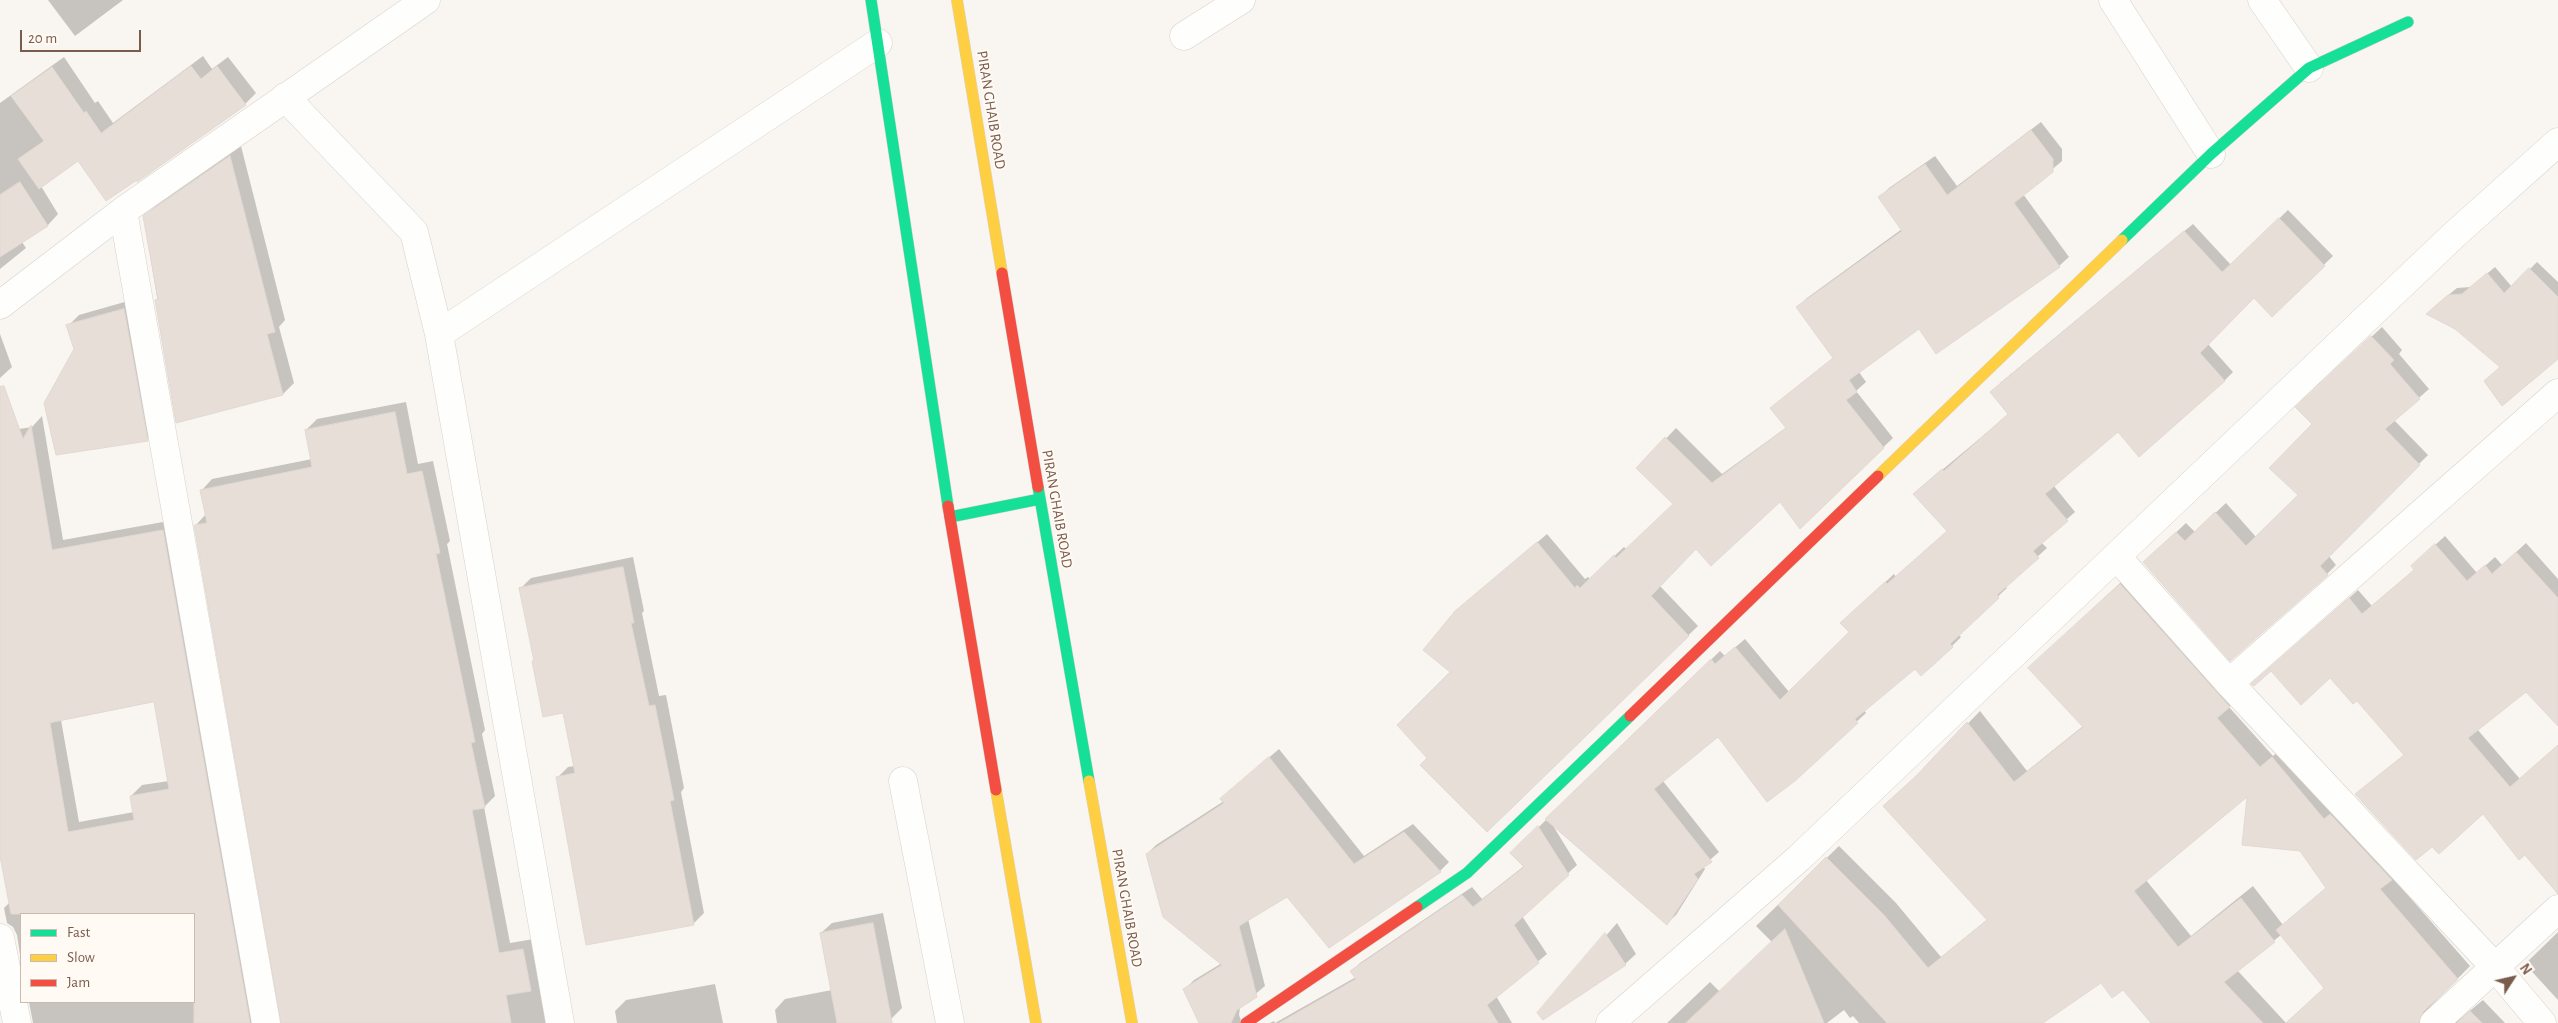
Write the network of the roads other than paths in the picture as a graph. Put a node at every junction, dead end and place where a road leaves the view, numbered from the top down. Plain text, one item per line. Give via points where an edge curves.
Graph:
1 (426, 0) edge
2 (871, 0) edge
3 (957, 0) edge
4 (1241, 0) edge
5 (2113, 0) edge
6 (2262, 0) edge
7 (2408, 22) dead end
8 (1184, 36) dead end
9 (878, 43) junction
10 (2309, 68) junction
11 (285, 97) junction
12 (2558, 142) edge
13 (2211, 154) junction
14 (123, 211) junction
15 (0, 305) edge
16 (439, 334) junction
17 (2558, 393) edge
18 (1040, 499) junction
19 (950, 516) junction
20 (2117, 557) junction
21 (2229, 683) junction
22 (903, 782) dead end
23 (2558, 909) edge
24 (0, 938) edge
25 (2495, 967) junction
26 (17, 1023) edge
27 (266, 1023) edge
28 (560, 1023) edge
29 (950, 1023) edge
30 (1036, 1023) edge
31 (1132, 1023) edge
32 (1246, 1023) edge
33 (1610, 1023) edge
34 (2434, 1023) edge
35 (2542, 1023) edge

1 - 11 street
2 - 9 main road
3 - 18 main road, PIRAN GHAIB ROAD
4 - 8 street
5 - 13 street
6 - 10 street
7 - 10 main road
9 - 16 street
9 - 19 main road
10 - 13 main road
11 - 14 street
11 - 16 street via 414,232
12 - 20 street via 2447,241
13 - 32 main road via 1467,872
14 - 15 street
14 - 27 street
16 - 28 street
17 - 21 street
18 - 19 main road
18 - 31 main road, PIRAN GHAIB ROAD
19 - 30 main road
20 - 21 street
20 - 33 street via 1799,858
21 - 25 street
22 - 29 street
23 - 25 street
24 - 26 street
25 - 34 street
25 - 35 street

